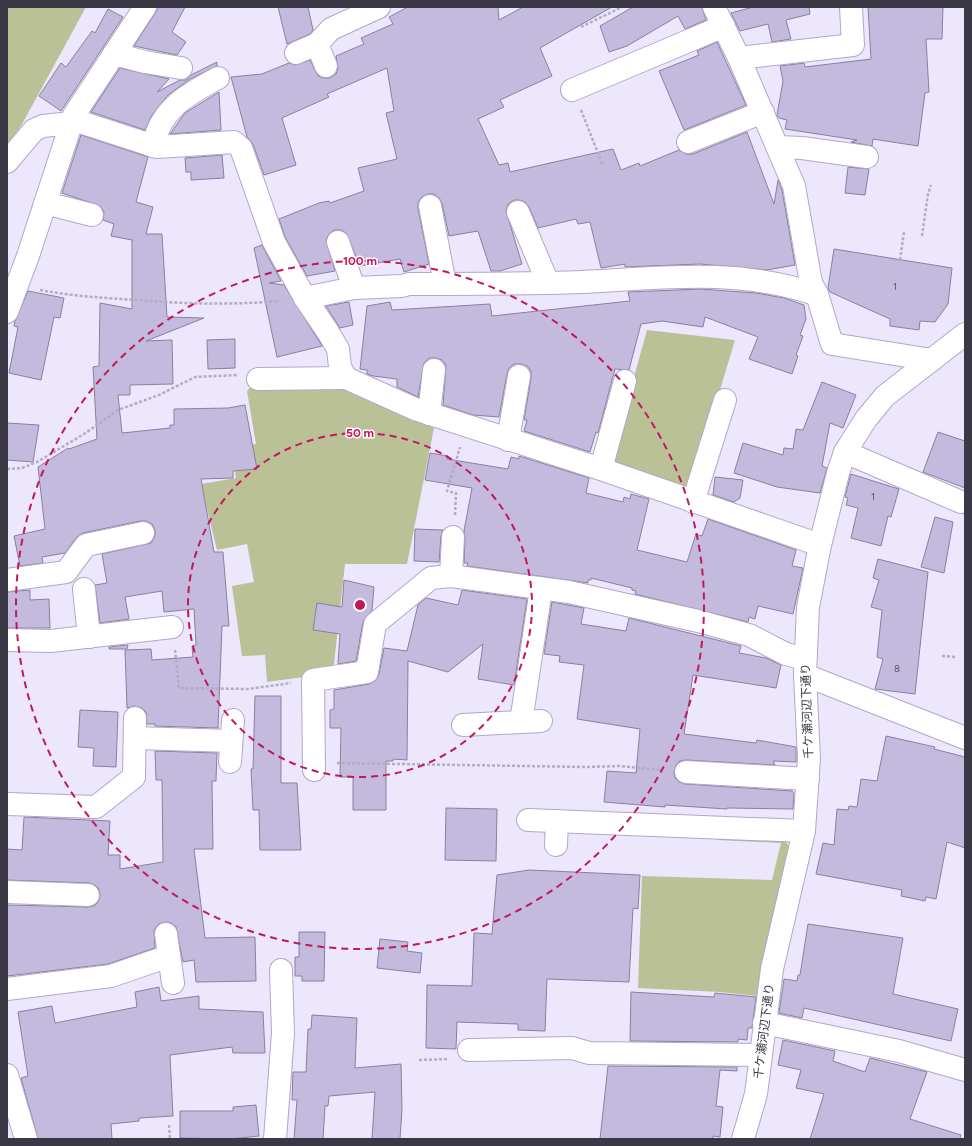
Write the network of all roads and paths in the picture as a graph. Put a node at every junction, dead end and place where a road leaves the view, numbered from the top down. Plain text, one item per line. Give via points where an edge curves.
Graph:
1 (145, 7) edge
2 (379, 7) edge
3 (622, 7) edge
4 (851, 7) edge
5 (719, 16) edge
6 (581, 27) dead end
7 (317, 44) junction
8 (296, 53) dead end
9 (114, 54) junction
10 (739, 58) junction
11 (326, 66) dead end
12 (181, 68) dead end
13 (218, 78) dead end
14 (572, 90) joint
15 (763, 112) junction
16 (71, 124) junction
17 (688, 142) dead end
18 (153, 146) junction
19 (778, 147) junction
20 (867, 157) dead end
21 (7, 162) edge
22 (603, 166) dead end
23 (931, 185) dead end
24 (45, 203) junction
25 (430, 206) dead end
26 (518, 212) dead end
27 (92, 215) dead end
28 (904, 232) dead end
29 (922, 236) dead end
30 (338, 242) dead end
31 (900, 260) dead end
32 (548, 283) junction
33 (445, 284) junction
34 (18, 285) junction
35 (354, 288) junction
36 (815, 294) junction
37 (304, 298) junction
38 (7, 312) edge
39 (965, 334) edge
40 (932, 360) junction
41 (434, 370) dead end
42 (519, 376) dead end
43 (346, 378) junction
44 (258, 379) joint
45 (625, 382) dead end
46 (725, 400) dead end
47 (429, 414) junction
48 (466, 426) junction
49 (508, 440) junction
50 (844, 452) junction
51 (7, 469) edge
52 (601, 469) junction
53 (693, 502) junction
54 (961, 502) dead end
55 (130, 529) dead end
56 (453, 537) joint
57 (820, 545) junction
58 (451, 576) junction
59 (7, 580) edge
60 (84, 589) dead end
61 (541, 589) junction
62 (172, 627) joint
63 (89, 637) junction
64 (7, 640) edge
65 (942, 656) dead end
66 (956, 658) dead end
67 (805, 667) junction
68 (313, 680) junction
69 (463, 725) dead end
70 (965, 738) edge
71 (231, 741) dead end
72 (314, 766) joint
73 (686, 772) joint
74 (808, 779) junction
75 (7, 804) edge
76 (528, 820) dead end
77 (557, 821) junction
78 (804, 831) junction
79 (556, 844) dead end
80 (7, 892) edge
81 (88, 895) dead end
82 (166, 934) dead end
83 (169, 956) junction
84 (281, 970) dead end
85 (173, 983) dead end
86 (7, 988) edge
87 (764, 1023) junction
88 (469, 1050) joint
89 (761, 1055) junction
90 (419, 1060) dead end
91 (965, 1070) edge
92 (7, 1075) edge
93 (13, 1110) edge
94 (169, 1125) dead end
95 (26, 1139) edge
96 (170, 1139) edge
97 (275, 1139) edge
98 (743, 1139) edge

1 - 9 street
2 - 7 street via 331,29
3 - 6 path
4 - 10 street via 853,45
5 - 10 street
5 - 14 street
7 - 8 street
7 - 11 street
9 - 12 street
9 - 16 street via 74,115
10 - 15 street
13 - 18 street via 172,107 155,135
14 - 22 path
15 - 17 street
15 - 19 street
16 - 18 street via 80,122
16 - 21 street via 43,126 34,130
16 - 24 street
18 - 37 street via 234,142 240,148 274,242
19 - 20 street
19 - 36 street via 794,186
23 - 29 path
24 - 27 street
24 - 34 street
25 - 33 street
26 - 32 street
28 - 31 path
30 - 35 street
32 - 33 street
32 - 36 street via 638,277 733,277 769,281
33 - 35 street
34 - 37 path via 93,298 184,304 248,304
34 - 38 street
35 - 37 street
36 - 40 street via 832,344
37 - 43 street via 338,349 340,367
39 - 40 street, 千ケ瀬河辺下通り
40 - 50 street, 千ケ瀬河辺下通り via 885,396
41 - 47 street
42 - 49 street
43 - 44 street
43 - 47 street
44 - 51 path via 251,375 224,374 195,377 118,410 37,462 22,468
45 - 52 street
46 - 53 street
47 - 48 street
48 - 49 street
48 - 56 path via 447,491 456,493
49 - 52 street
50 - 54 street
50 - 57 street, 千ケ瀬河辺下通り
52 - 53 street
53 - 57 street
55 - 59 street via 86,545 66,572
56 - 58 street
57 - 67 street, 千ケ瀬河辺下通り via 808,606
58 - 61 street
58 - 68 street via 431,578 376,624 367,672
60 - 63 street
61 - 67 street via 569,592 748,635 786,654
61 - 69 street via 531,722
62 - 63 street
62 - 68 path via 179,688 248,689
63 - 64 street via 51,641
65 - 66 path
67 - 70 street
67 - 74 street, 千ケ瀬河辺下通り
68 - 72 street
71 - 75 street via 135,728 134,777 96,807
72 - 73 path via 619,766
73 - 74 street
74 - 78 street, 千ケ瀬河辺下通り
76 - 77 street
77 - 78 street
77 - 79 street
78 - 87 street, 千ケ瀬河辺下通り via 772,970
80 - 81 street
82 - 83 street
83 - 85 street
83 - 86 street via 111,976
84 - 97 street via 283,1033
87 - 89 street, 千ケ瀬河辺下通り
87 - 91 street via 899,1051
88 - 89 street via 572,1039 589,1052
88 - 90 path via 462,1058
89 - 98 street, 千ケ瀬河辺下通り via 756,1094
92 - 93 street
93 - 95 street
94 - 96 path

